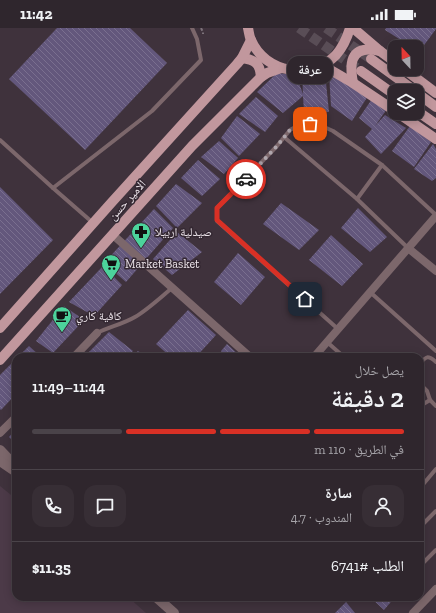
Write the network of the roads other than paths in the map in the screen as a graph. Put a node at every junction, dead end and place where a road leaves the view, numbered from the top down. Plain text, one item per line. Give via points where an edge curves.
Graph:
1 (192, 28) edge
2 (248, 28) edge
3 (350, 28) edge
4 (353, 28) edge
5 (251, 40) junction
6 (380, 50) junction
7 (388, 56) edge
8 (242, 58) junction
9 (371, 59) tunnel mouth
10 (322, 65) junction
11 (281, 68) junction
12 (361, 71) tunnel mouth
13 (413, 76) edge
14 (261, 77) junction
15 (353, 83) junction
16 (405, 84) edge
17 (388, 90) edge
18 (436, 93) edge
19 (424, 98) edge
20 (388, 106) edge
21 (436, 107) edge
22 (424, 116) edge
23 (408, 120) edge
24 (436, 124) edge
25 (284, 137) junction
26 (436, 139) edge
27 (0, 140) edge
28 (382, 165) junction
29 (53, 188) junction
30 (358, 199) junction
31 (436, 215) edge
32 (94, 223) junction
33 (112, 235) junction
34 (408, 248) junction
35 (436, 272) edge
36 (172, 288) junction
37 (370, 292) junction
38 (0, 328) edge
39 (338, 329) junction
40 (97, 333) joint
41 (327, 342) junction
42 (436, 351) edge
43 (78, 353) edge
44 (245, 353) edge
45 (317, 353) edge
46 (339, 353) edge
47 (0, 360) edge
48 (424, 360) edge
49 (436, 362) edge
50 (424, 388) edge
51 (430, 400) junction
52 (424, 404) edge
53 (436, 406) edge
54 (12, 421) edge
55 (0, 433) edge
56 (0, 450) edge
57 (0, 461) edge
58 (12, 463) edge
59 (12, 469) edge
60 (436, 469) edge
61 (424, 483) edge
62 (436, 511) edge
63 (424, 523) edge
64 (436, 550) edge
65 (424, 562) edge
66 (436, 589) edge
67 (160, 601) edge
68 (174, 613) edge
69 (413, 613) edge

1 - 29 lane via 201,60 152,112
2 - 5 main road
3 - 10 main road via 345,42 336,55
4 - 6 main road
5 - 8 main road, الامير حسن
5 - 11 main road via 258,52
6 - 7 main road
6 - 15 main road via 364,50 354,56 351,69
8 - 14 main road via 253,60 257,64
8 - 32 main road, الامير حسن
9 - 16 main road
10 - 11 main road via 309,70
10 - 15 main road
11 - 14 main road, الامير حسن
12 - 17 main road
13 - 18 main road
14 - 33 main road, الامير حسن via 192,146
15 - 20 main road
19 - 21 main road
22 - 24 main road
23 - 26 main road
25 - 28 lane via 300,125 322,126
25 - 30 lane
25 - 39 lane via 217,208 217,220
27 - 29 lane
28 - 30 lane
28 - 31 lane
29 - 32 lane
30 - 34 lane
31 - 34 street
32 - 38 main road, الامير حسن
33 - 36 street
33 - 47 main road, الامير حسن
34 - 35 street
34 - 37 street
36 - 40 lane via 136,317
36 - 44 street
37 - 39 street
37 - 42 lane
39 - 41 street
40 - 43 street
41 - 45 street
41 - 46 lane
48 - 49 lane via 430,357
50 - 51 lane
51 - 52 lane
51 - 53 lane
54 - 55 street
56 - 58 street
57 - 59 street
60 - 61 lane
62 - 63 lane
64 - 65 lane
66 - 69 street
67 - 68 street

